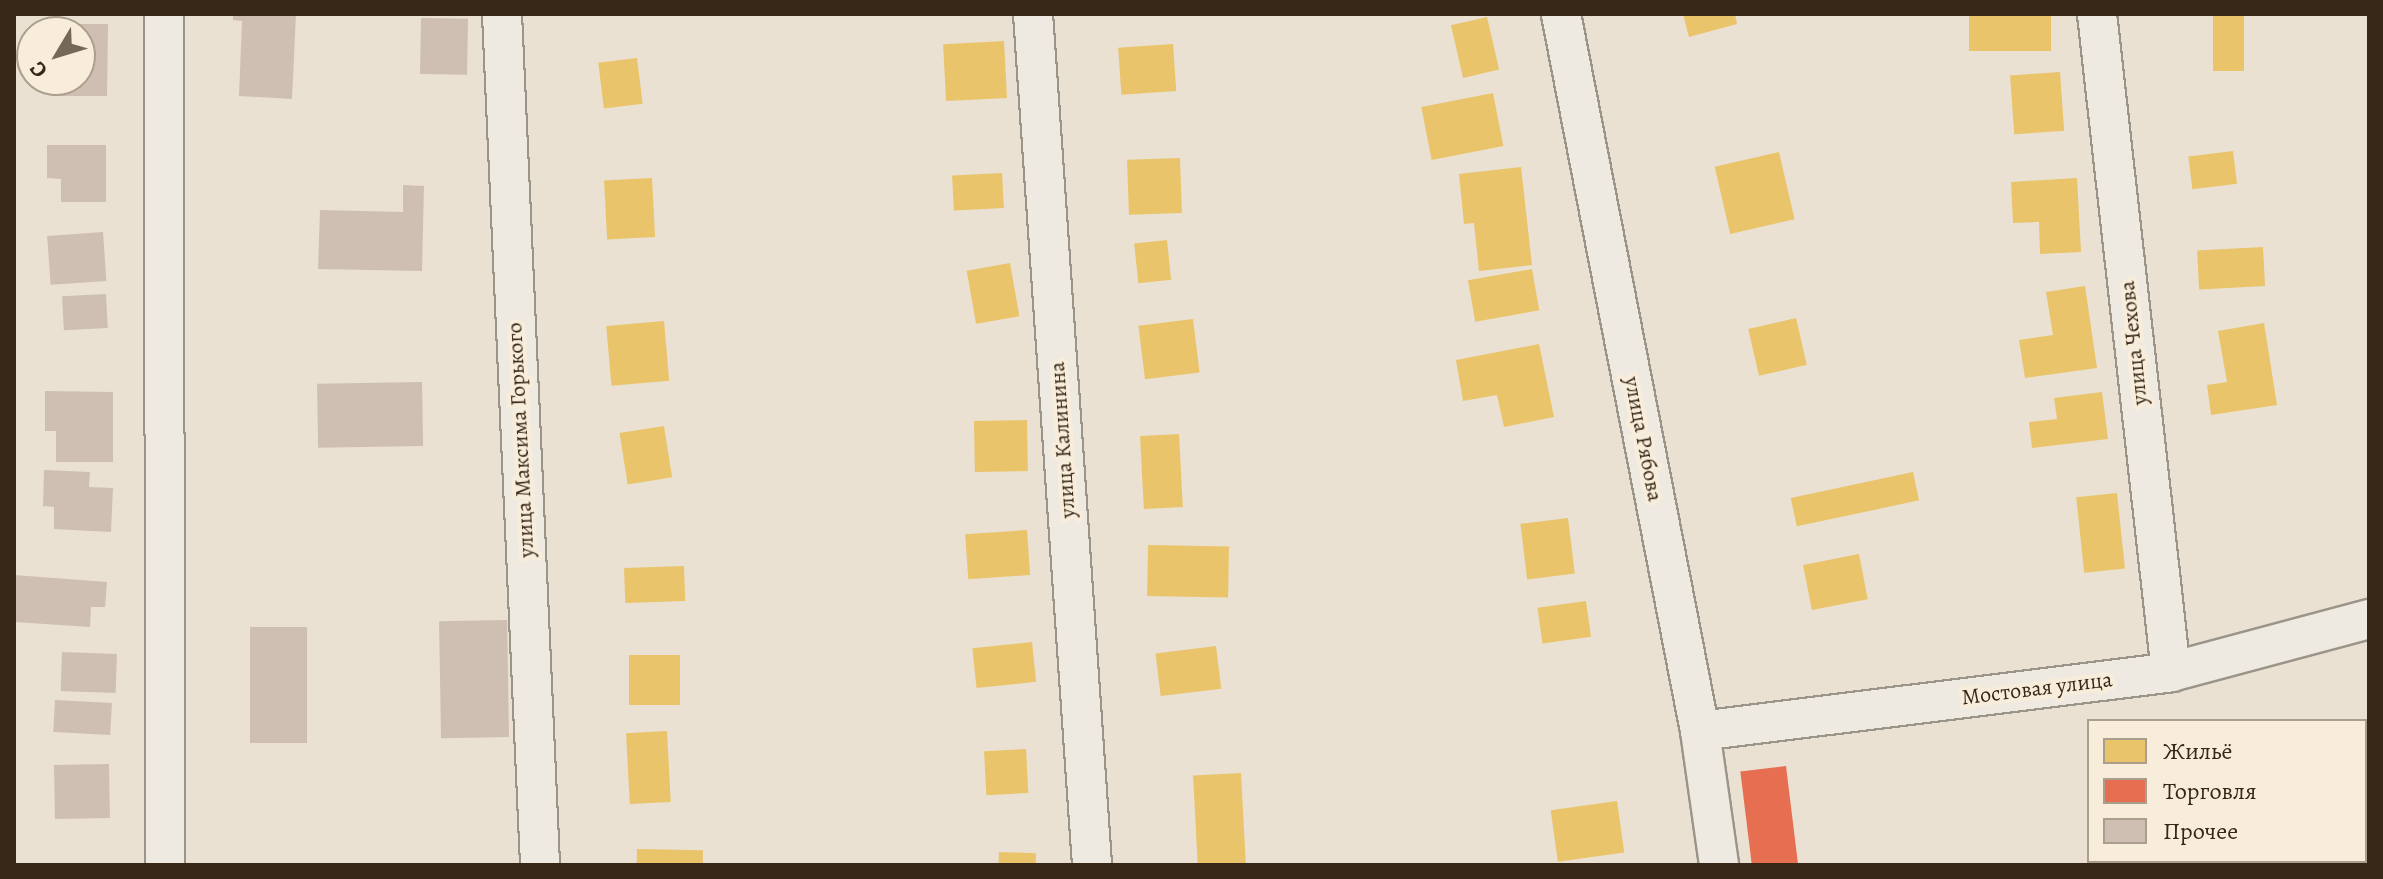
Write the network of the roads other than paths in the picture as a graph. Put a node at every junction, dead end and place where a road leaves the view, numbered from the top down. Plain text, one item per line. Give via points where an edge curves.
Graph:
1 (164, 14) edge
2 (502, 14) edge
3 (1033, 14) edge
4 (1561, 14) edge
5 (2097, 14) edge
6 (2369, 619) edge
7 (2171, 672) junction
8 (1700, 731) junction
9 (165, 865) edge
10 (540, 865) edge
11 (1092, 865) edge
12 (1719, 865) edge

1 - 9 street
2 - 10 street, улица Максима Горького
3 - 11 street, улица Калинина
4 - 8 street, улица Рябова
5 - 7 street, улица Чехова
6 - 7 street, Мостовая улица
7 - 8 street, Мостовая улица
8 - 12 street, улица Рябова

